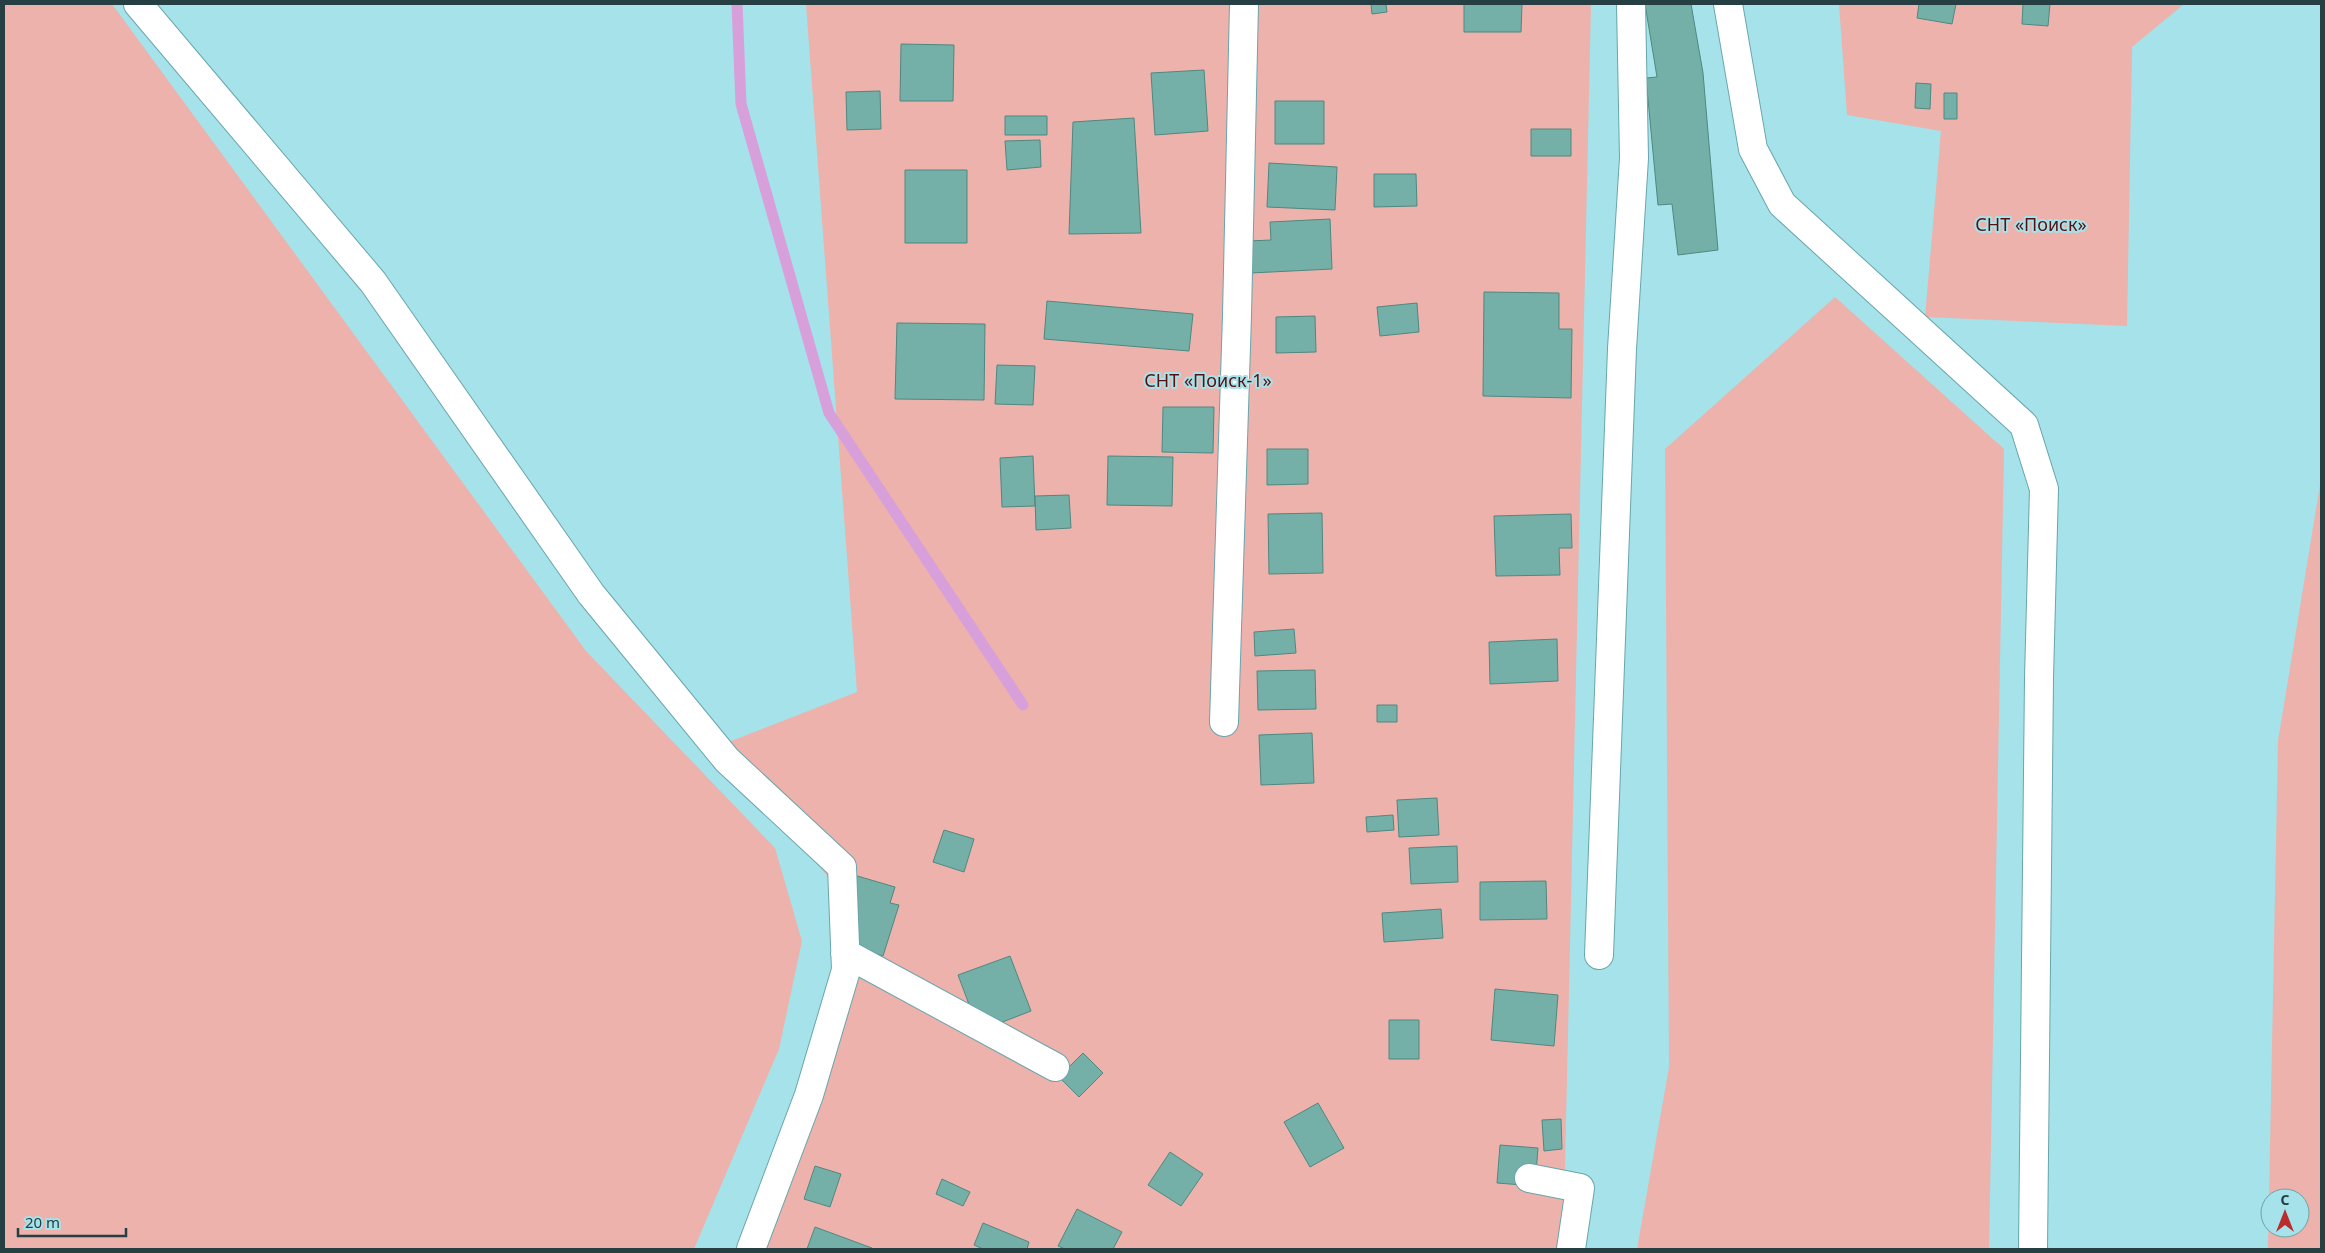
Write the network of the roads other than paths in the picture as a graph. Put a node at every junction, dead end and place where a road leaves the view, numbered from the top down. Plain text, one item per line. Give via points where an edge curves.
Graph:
1 (138, 4) edge
2 (1244, 4) edge
3 (1630, 4) edge
4 (1728, 4) edge
5 (1224, 722) dead end
6 (845, 953) junction
7 (1599, 955) dead end
8 (1055, 1067) dead end
9 (1528, 1178) dead end
10 (751, 1249) edge
11 (1572, 1249) edge
12 (2033, 1249) edge

1 - 6 street via 373,282 592,594 727,760 842,868
2 - 5 street
3 - 7 street via 1634,158 1622,349
4 - 12 street via 1753,149 1782,204 2024,425 2044,489
6 - 8 street
6 - 10 street via 846,970 808,1095
9 - 11 street via 1580,1188

